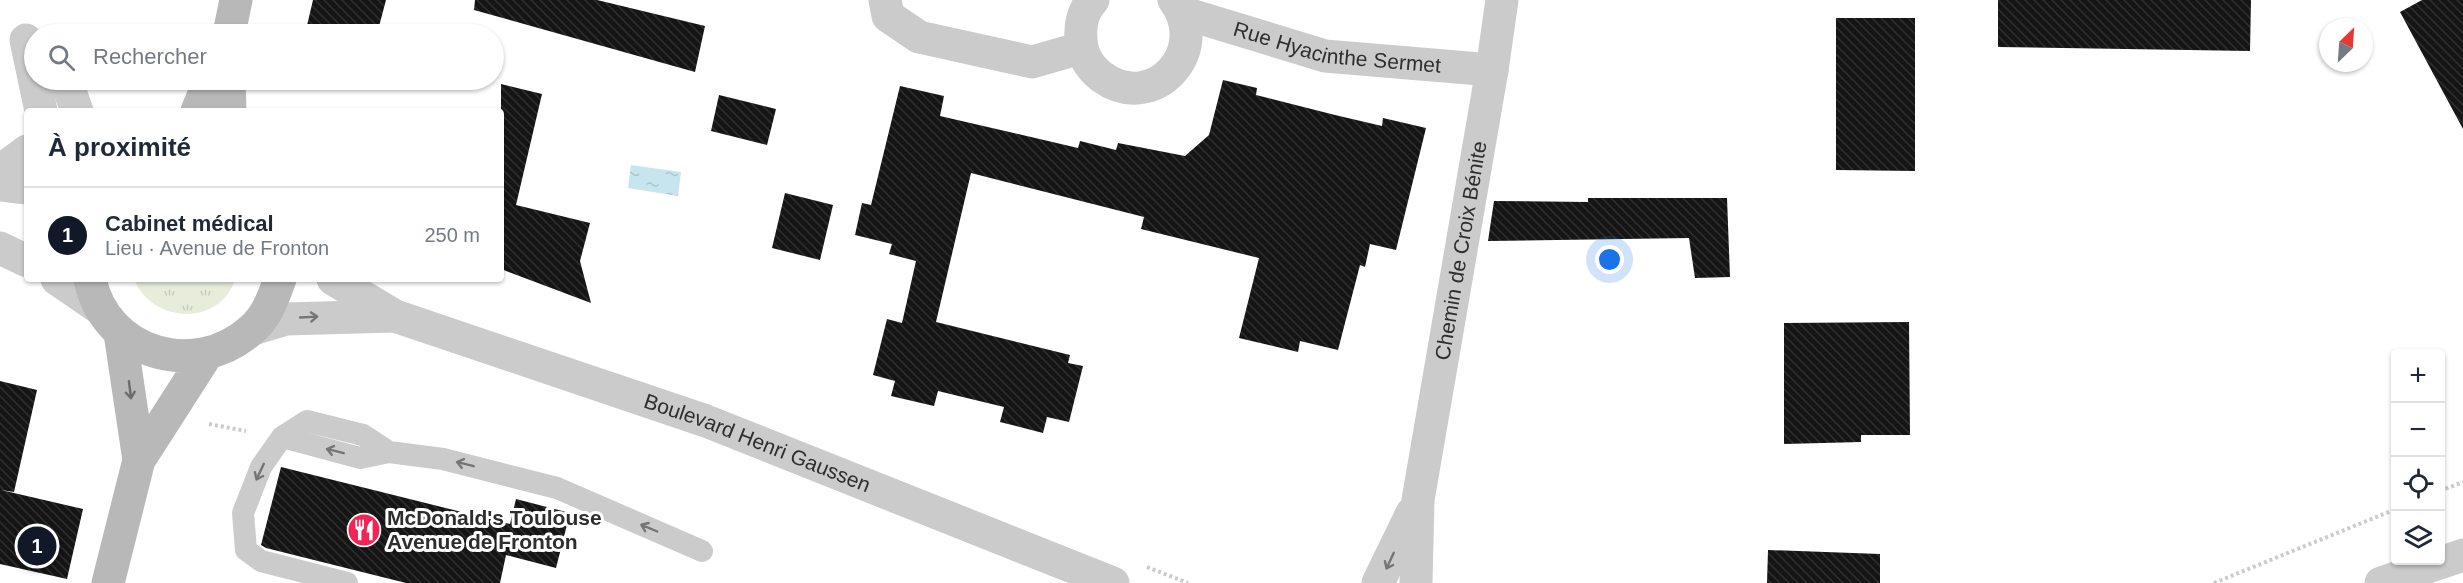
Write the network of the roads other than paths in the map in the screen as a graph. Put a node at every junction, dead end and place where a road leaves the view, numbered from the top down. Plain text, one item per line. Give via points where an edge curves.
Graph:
1 (236, 0) edge
2 (885, 0) edge
3 (1093, 0) edge
4 (1502, 0) edge
5 (1179, 6) edge
6 (231, 24) edge
7 (1081, 48) junction
8 (1492, 70) junction
9 (34, 90) edge
10 (70, 90) edge
11 (206, 90) edge
12 (230, 90) edge
13 (40, 108) edge
14 (76, 108) edge
15 (198, 108) edge
16 (230, 108) edge
17 (24, 153) edge
18 (0, 171) edge
19 (0, 185) edge
20 (24, 188) edge
21 (0, 248) edge
22 (24, 260) edge
23 (62, 282) edge
24 (279, 282) edge
25 (338, 282) edge
26 (104, 307) edge
27 (395, 316) junction
28 (253, 329) junction
29 (207, 354) junction
30 (139, 460) junction
31 (1418, 500) junction
32 (702, 551) dead end
33 (2463, 555) edge
34 (108, 583) edge
35 (347, 583) edge
36 (1113, 583) edge
37 (1378, 583) edge
38 (1416, 583) edge
39 (2381, 583) edge

1 - 6 main road
2 - 7 street via 888,16 919,37 1032,62
3 - 7 street via 1080,25
4 - 8 street, Chemin de Croix Bénite
5 - 7 street, Rue Hyacinthe Sermet via 1188,38 1180,62 1163,80 1139,88 1113,85 1093,70
5 - 8 street, Rue Hyacinthe Sermet via 1325,56
8 - 31 street, Chemin de Croix Bénite
9 - 13 street
10 - 14 street
11 - 15 main road
12 - 16 main road
17 - 18 street
19 - 20 street
21 - 22 street
23 - 26 street
24 - 28 main road via 270,306
25 - 27 street, Boulevard Henri Gaussen
26 - 29 main road via 140,346 184,357
26 -> 30 main road
28 -> 27 street, Boulevard Henri Gaussen via 286,319
27 - 36 street, Boulevard Henri Gaussen via 706,421
28 - 29 main road via 231,345
29 - 30 main road
30 - 34 main road
31 -> 37 street, Chemin de Croix Bénite
31 - 38 street, Chemin de Croix Bénite
32 -> 35 lane via 557,488 443,459 389,452 363,435 307,421 282,438 261,467 243,513 246,550 261,561
33 - 39 street

